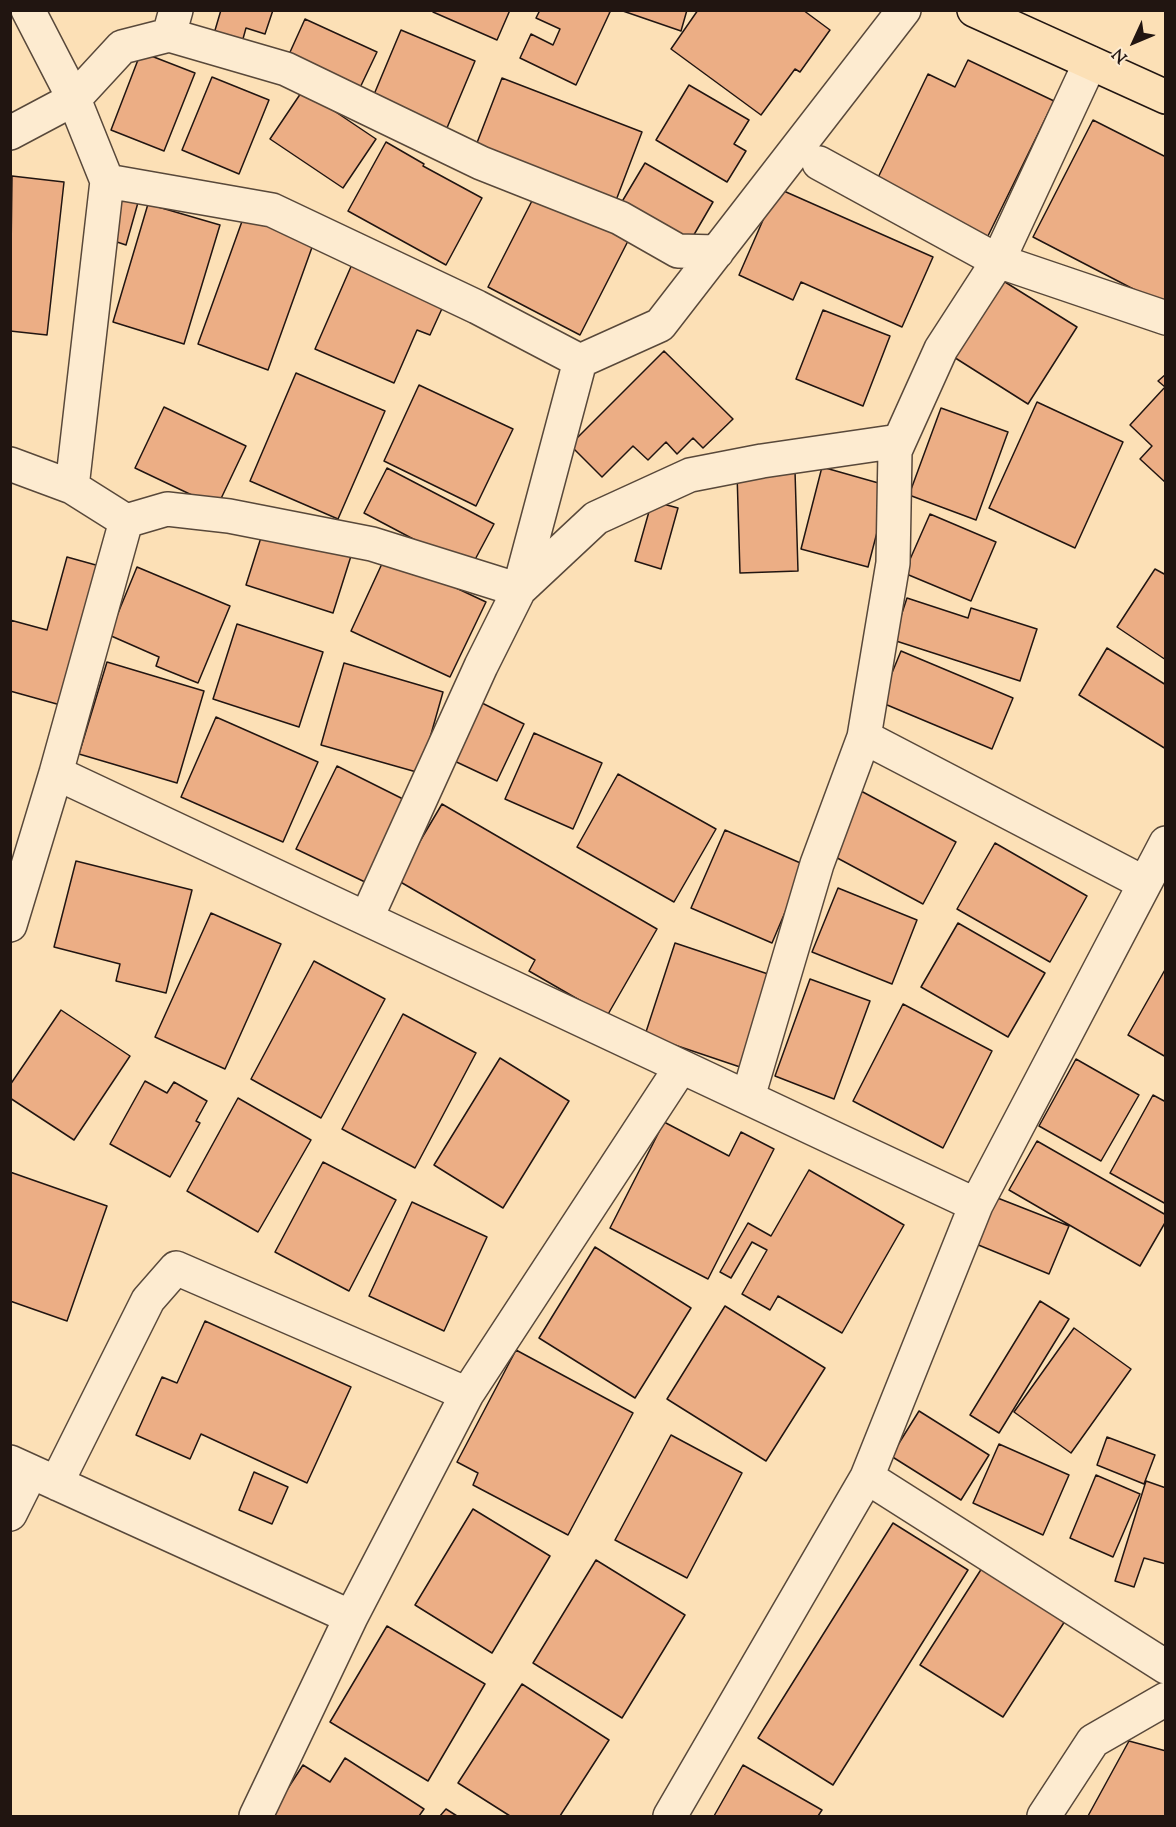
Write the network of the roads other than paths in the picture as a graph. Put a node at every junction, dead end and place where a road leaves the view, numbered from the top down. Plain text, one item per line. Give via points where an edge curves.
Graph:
1 (28, 10) edge
2 (904, 10) edge
3 (974, 10) edge
4 (172, 23) edge
5 (1090, 63) junction
6 (1166, 97) edge
7 (74, 99) junction
8 (10, 133) edge
9 (819, 163) dead end
10 (107, 181) junction
11 (717, 252) junction
12 (998, 261) junction
13 (1166, 318) edge
14 (580, 361) junction
15 (899, 441) junction
16 (10, 464) edge
17 (72, 487) junction
18 (126, 521) junction
19 (519, 590) junction
20 (864, 738) junction
21 (56, 772) junction
22 (1166, 843) edge
23 (1144, 883) junction
24 (367, 917) junction
25 (10, 925) edge
26 (681, 1067) junction
27 (748, 1097) junction
28 (976, 1205) junction
29 (467, 1394) junction
30 (33, 1472) edge
31 (867, 1477) junction
32 (10, 1514) edge
33 (351, 1617) junction
34 (1166, 1667) edge
35 (1166, 1700) edge
36 (256, 1816) edge
37 (670, 1816) edge
38 (1044, 1816) edge

1 - 7 street
2 - 11 street
3 - 5 main road
4 - 7 street via 122,47
4 - 11 street via 286,69 481,163 620,218 678,250
5 - 6 main road
5 - 12 street
7 - 8 street
7 - 10 street
9 - 12 street
10 - 14 street via 272,210 477,307
10 - 17 street
11 - 14 street via 660,325
12 - 13 street
12 - 15 street via 941,349
14 - 19 street
15 - 19 street via 690,475 596,518
15 - 20 street via 895,451 893,563
16 - 17 street
17 - 18 street
18 - 19 street via 167,509 229,516 372,544
18 - 21 street
19 - 24 street
20 - 23 street
20 - 27 street via 817,864
21 - 24 street
21 - 25 street
22 - 23 street
23 - 28 street
24 - 26 street
26 - 27 street
26 - 29 street
27 - 28 street
28 - 31 street
29 - 30 street via 176,1269 148,1300 58,1480
29 - 33 street
30 - 32 street
30 - 33 street
31 - 34 street
31 - 37 street
33 - 36 street
35 - 38 street via 1093,1741

